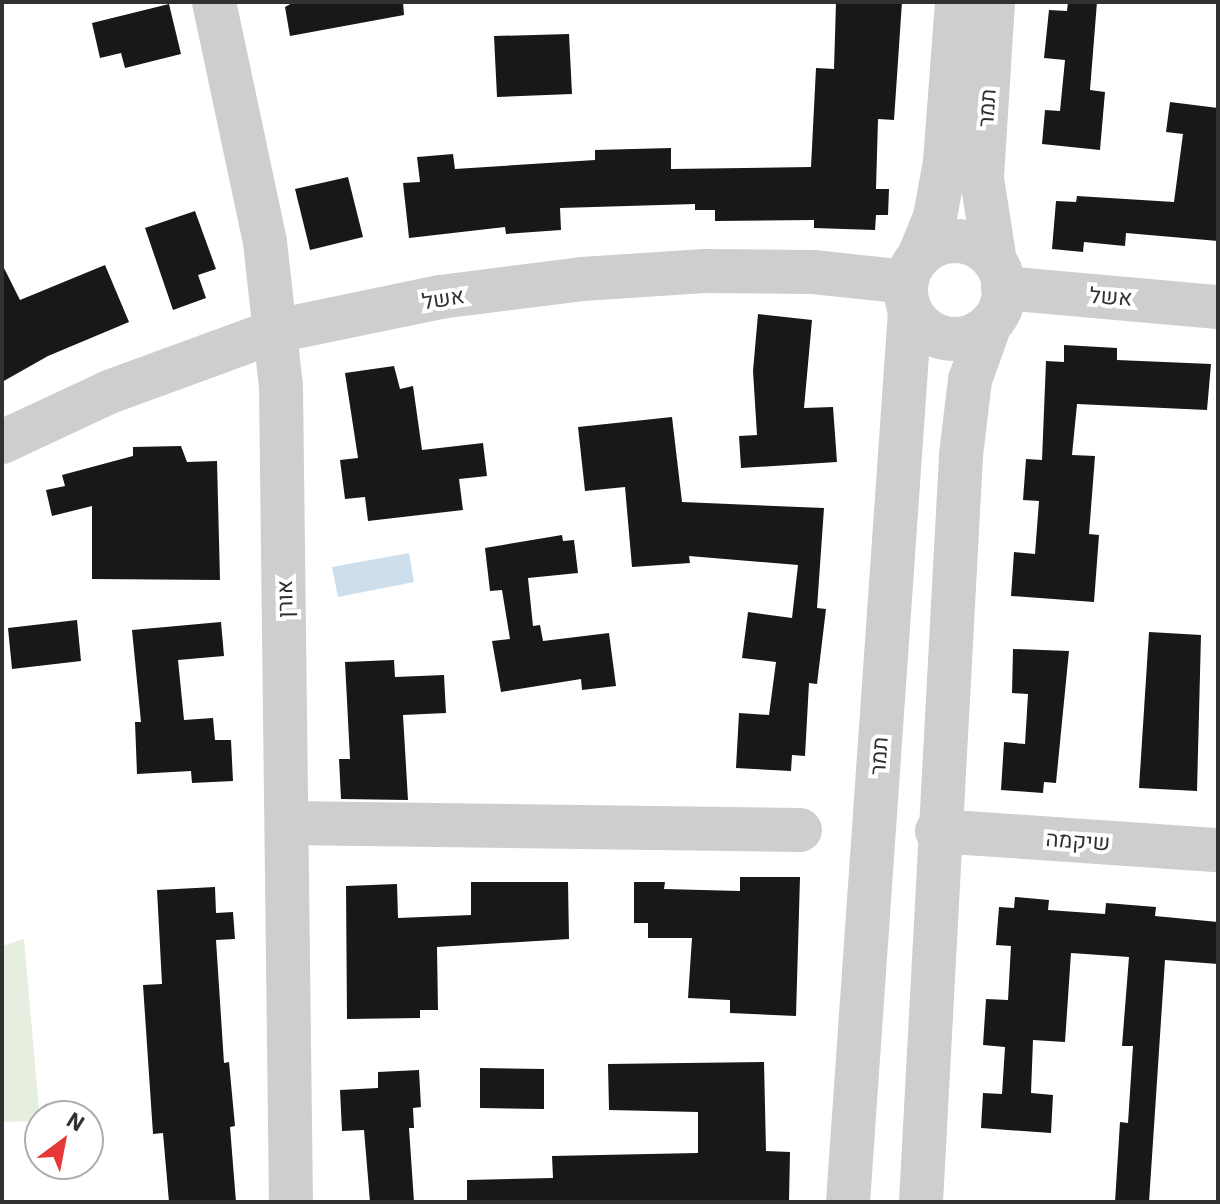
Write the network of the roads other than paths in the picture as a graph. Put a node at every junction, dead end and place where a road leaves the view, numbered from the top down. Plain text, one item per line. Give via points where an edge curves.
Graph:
1 (214, 2) edge
2 (957, 2) edge
3 (993, 2) edge
4 (912, 283) junction
5 (996, 291) junction
6 (1218, 307) edge
7 (276, 331) junction
8 (2, 442) edge
9 (287, 823) junction
10 (800, 830) dead end
11 (937, 831) junction
12 (1218, 850) edge
13 (291, 1202) edge
14 (848, 1202) edge
15 (921, 1202) edge

1 - 7 street, אורן via 265,242
2 - 4 street, תמר via 943,176
3 - 5 street, תמר via 982,179
4 - 5 street via 943,242 962,241
4 - 5 street via 929,331 947,338 966,338
4 - 7 street, אשל via 813,272 646,274 440,297
4 - 14 street, תמר
5 - 6 street, אשל
5 - 11 street via 964,415
7 - 8 street, אשל via 109,392
7 - 9 street, אורן via 282,413
9 - 10 street
9 - 13 street, אורן
11 - 12 street, שיקמה
11 - 15 street

